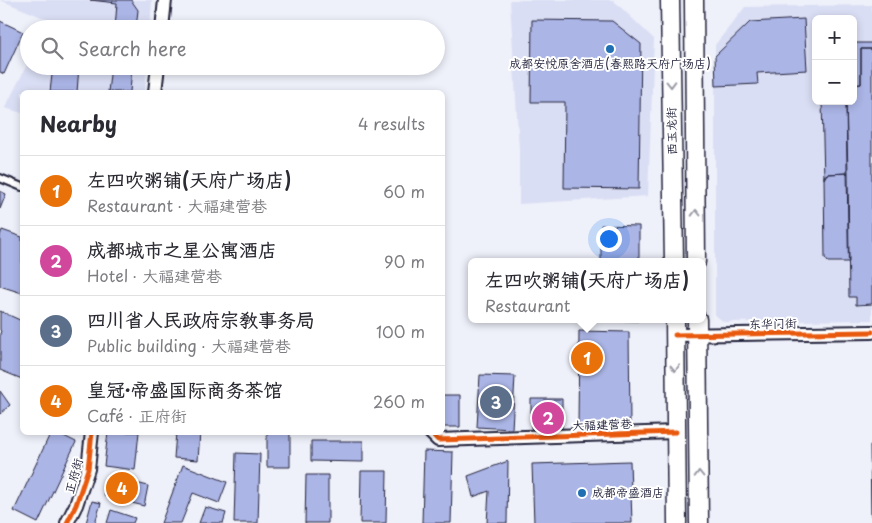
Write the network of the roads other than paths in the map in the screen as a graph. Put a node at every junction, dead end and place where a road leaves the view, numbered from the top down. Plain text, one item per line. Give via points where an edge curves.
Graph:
1 (165, 0) edge
2 (670, 0) edge
3 (694, 0) edge
4 (163, 20) edge
5 (157, 75) edge
6 (155, 90) edge
7 (0, 178) edge
8 (20, 186) edge
9 (674, 258) edge
10 (696, 258) edge
11 (675, 327) edge
12 (697, 327) edge
13 (872, 332) edge
14 (676, 432) junction
15 (92, 435) edge
16 (434, 436) edge
17 (67, 523) edge
18 (678, 523) edge
19 (699, 523) edge

1 - 4 street
2 -> 9 main road, 西玉龙街
10 -> 3 main road, 西玉龙街
5 - 6 street
7 - 8 lane
11 - 12 street, 东华门街
11 -> 14 main road
12 - 13 street, 东华门街
19 -> 12 main road
14 - 16 street, 大福建营巷
14 - 18 main road
15 - 17 street, 正府街 via 88,468

